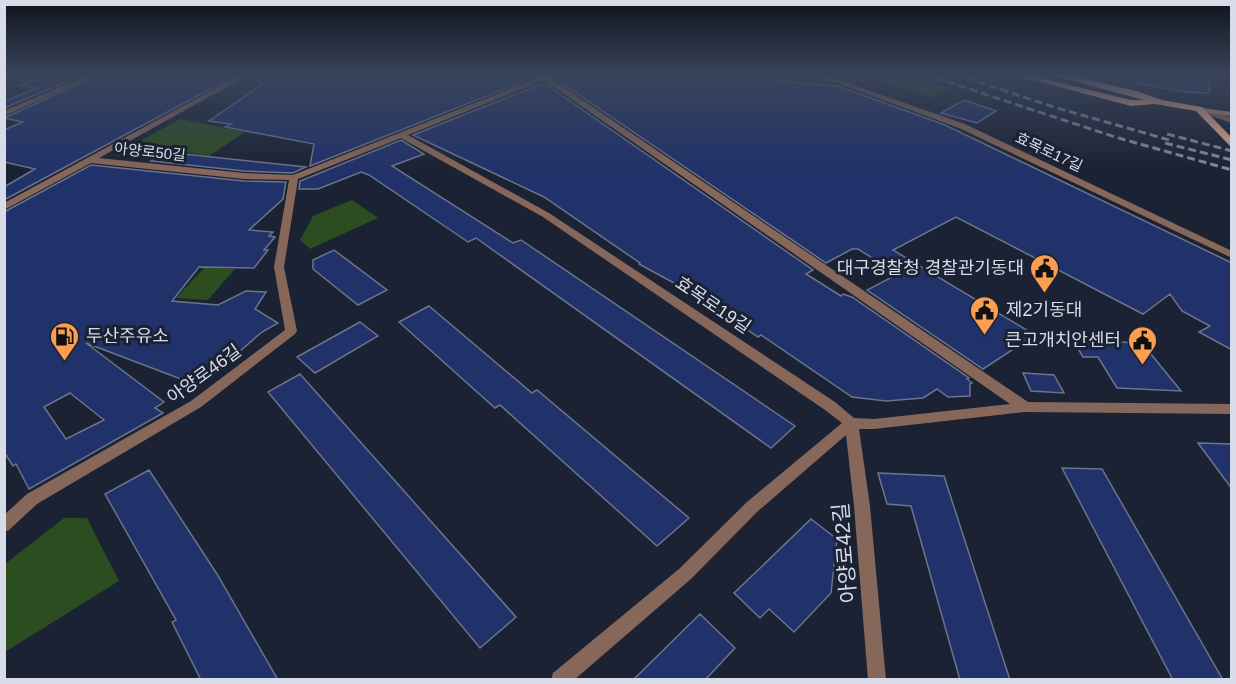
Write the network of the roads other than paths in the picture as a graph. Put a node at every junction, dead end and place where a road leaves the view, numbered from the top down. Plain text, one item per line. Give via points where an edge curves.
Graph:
1 (23, 106) edge
2 (189, 106) edge
3 (469, 106) edge
4 (590, 106) edge
5 (906, 106) edge
6 (1176, 106) edge
7 (1199, 110) junction
8 (4, 114) edge
9 (1232, 114) edge
10 (1232, 121) edge
11 (400, 134) junction
12 (1232, 145) edge
13 (90, 160) junction
14 (294, 178) junction
15 (4, 207) edge
16 (1232, 255) edge
17 (1025, 407) junction
18 (1232, 410) edge
19 (851, 423) junction
20 (4, 525) edge
21 (560, 680) edge
22 (877, 680) edge

1 - 8 street
2 - 13 street, 아양로50길
3 - 11 street
4 - 17 street
5 - 16 street, 효목로17길 via 962,126
6 - 7 main road
7 - 9 main road
7 - 10 street
7 - 12 main road
11 - 14 street
11 - 19 street, 효목로19길 via 546,215
13 - 14 street, 아양로50길
13 - 15 street, 아양로50길
14 - 20 street, 아양로46길 via 279,267 291,331 196,404 32,499
17 - 18 street
17 - 19 street via 874,424
19 - 21 street via 752,507 686,574
19 - 22 street, 아양로42길

